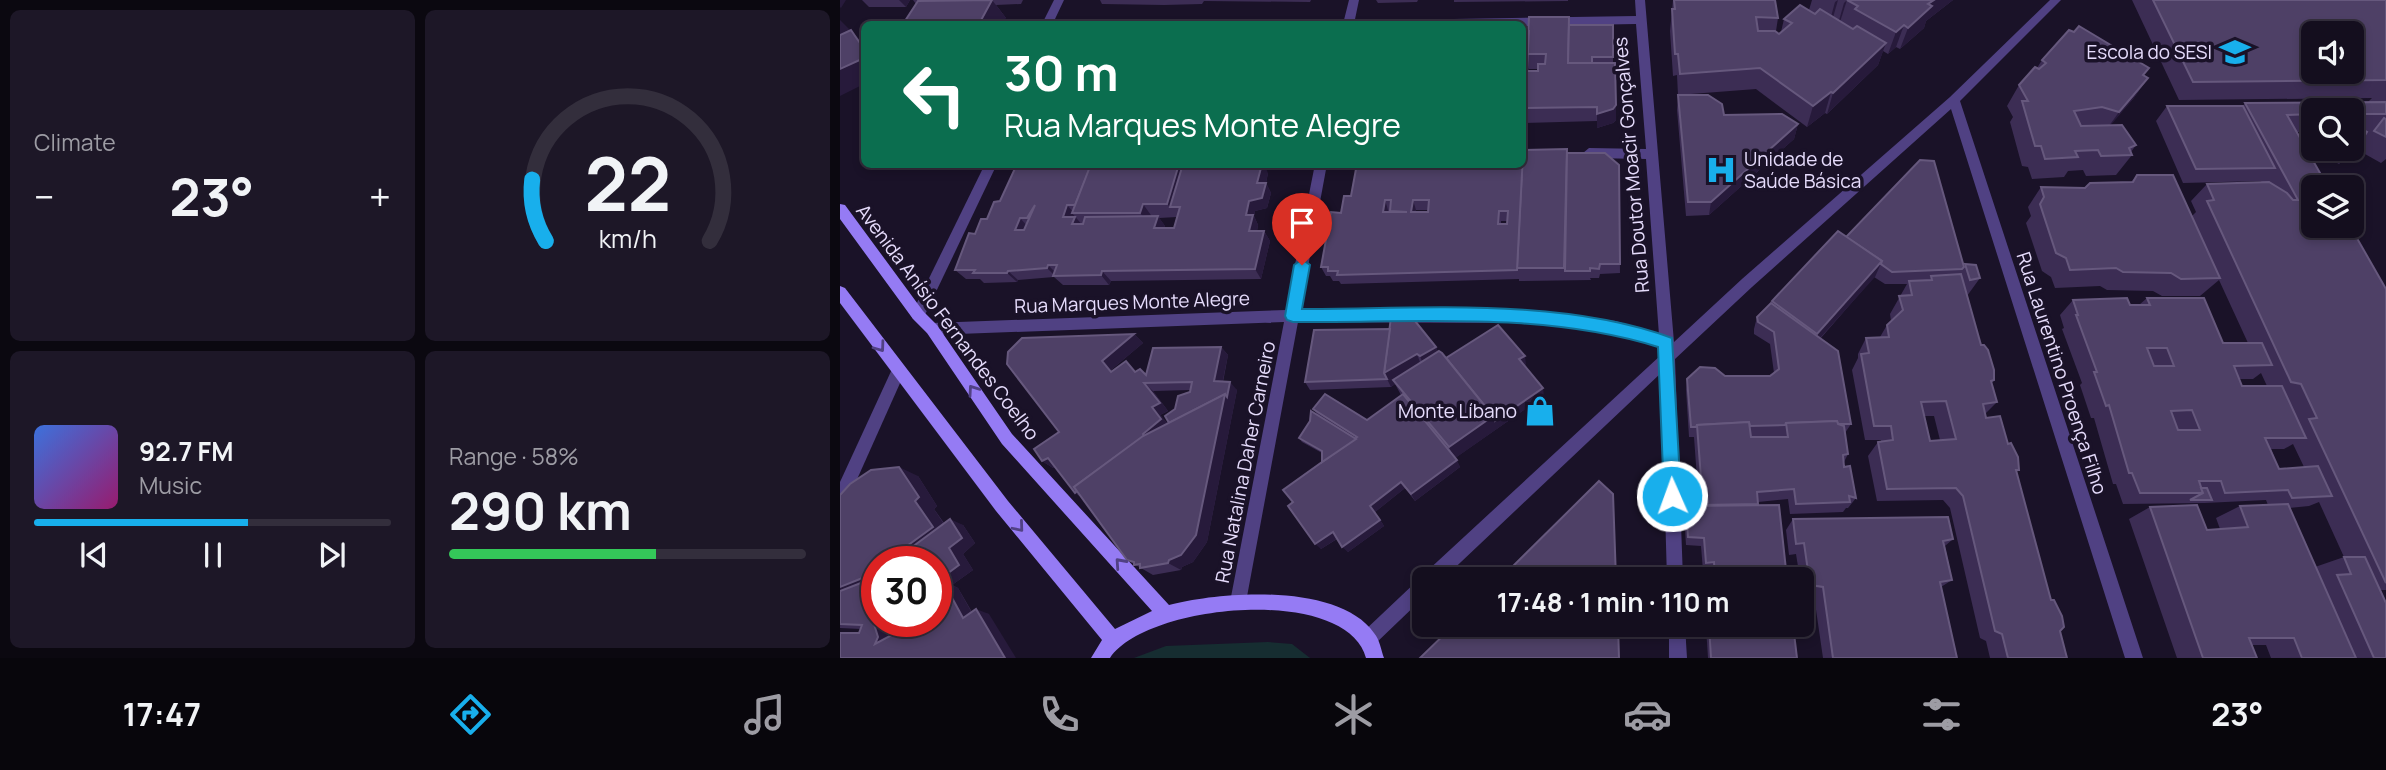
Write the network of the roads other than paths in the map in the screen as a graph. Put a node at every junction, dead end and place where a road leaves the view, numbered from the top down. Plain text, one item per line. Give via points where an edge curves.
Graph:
1 (1059, 0) edge
2 (1354, 0) edge
3 (1640, 0) edge
4 (2056, 0) edge
5 (1640, 20) junction
6 (1049, 21) edge
7 (1350, 21) edge
8 (1526, 22) edge
9 (1954, 100) junction
10 (1574, 153) edge
11 (1650, 154) junction
12 (989, 168) edge
13 (1320, 168) edge
14 (840, 209) edge
15 (840, 292) edge
16 (918, 315) junction
17 (1293, 316) junction
18 (932, 329) junction
19 (1667, 351) junction
20 (898, 372) junction
21 (840, 499) edge
22 (1443, 567) edge
23 (1675, 567) edge
24 (1412, 597) edge
25 (1238, 602) junction
26 (1166, 614) junction
27 (1677, 637) edge
28 (1369, 638) junction
29 (1113, 640) junction
30 (1100, 658) edge
31 (1375, 658) edge
32 (1678, 658) edge
33 (2134, 658) edge

1 - 6 street
2 - 7 street
3 - 5 street, Rua Doutor Moacir Gonçalves
4 - 9 street
5 - 8 street
5 - 11 street, Rua Doutor Moacir Gonçalves
9 - 19 street
9 - 33 street, Rua Laurentino Proença Filho
10 - 11 street
11 - 19 street, Rua Doutor Moacir Gonçalves
12 - 16 street
13 - 17 street, Rua Natalina Daher Carneiro
14 - 16 street, Avenida Anísio Fernandes Coelho
15 -> 20 street
16 - 18 street, Avenida Anísio Fernandes Coelho
17 - 18 street, Rua Marques Monte Alegre
17 - 19 street, Rua Marques Monte Alegre via 1530,317 1616,327
17 - 25 street, Rua Natalina Daher Carneiro
26 -> 18 street, Avenida Anísio Fernandes Coelho via 1007,439
19 - 22 street
19 - 23 street, Rua Doutor Moacir Gonçalves
20 - 21 street
20 -> 29 street
24 - 28 street
25 - 26 street
25 - 28 street via 1330,610
26 - 29 street
27 - 32 street
28 - 31 street
29 - 30 street

